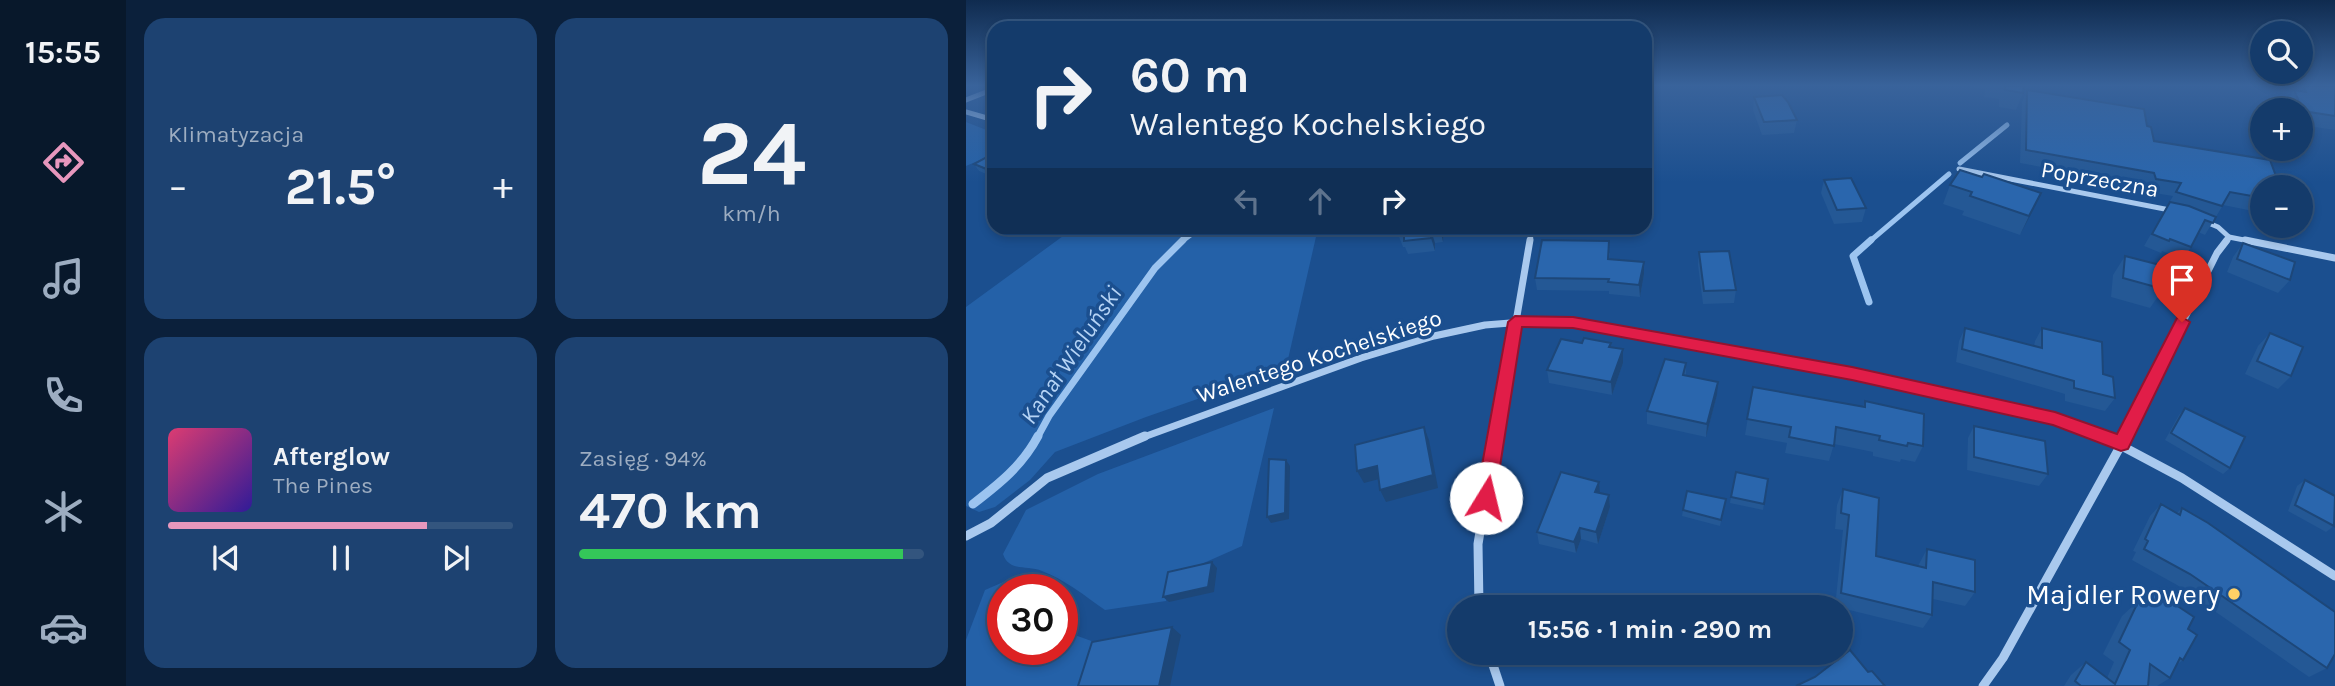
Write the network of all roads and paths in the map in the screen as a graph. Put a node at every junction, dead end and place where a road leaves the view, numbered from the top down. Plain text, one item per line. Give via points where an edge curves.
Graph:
1 (1959, 169) edge
2 (2183, 213) edge
3 (2201, 220) edge
4 (1531, 235) edge
5 (2229, 237) junction
6 (2335, 258) edge
7 (1515, 322) junction
8 (2121, 444) junction
9 (966, 536) edge
10 (2335, 576) edge
11 (1478, 595) edge
12 (1493, 665) edge
13 (1500, 686) edge
14 (1983, 686) edge

1 - 2 street, Poprzeczna
3 - 5 street
4 - 7 street
5 - 6 street
5 - 8 street
7 - 8 street, Walentego Kochelskiego via 1573,323 1852,373 2055,419
7 - 9 street, Walentego Kochelskiego via 1403,345 1146,436 1047,478 991,523
7 - 11 street via 1478,544
8 - 10 street, Walentego Kochelskiego
8 - 14 street via 2039,597
12 - 13 street

